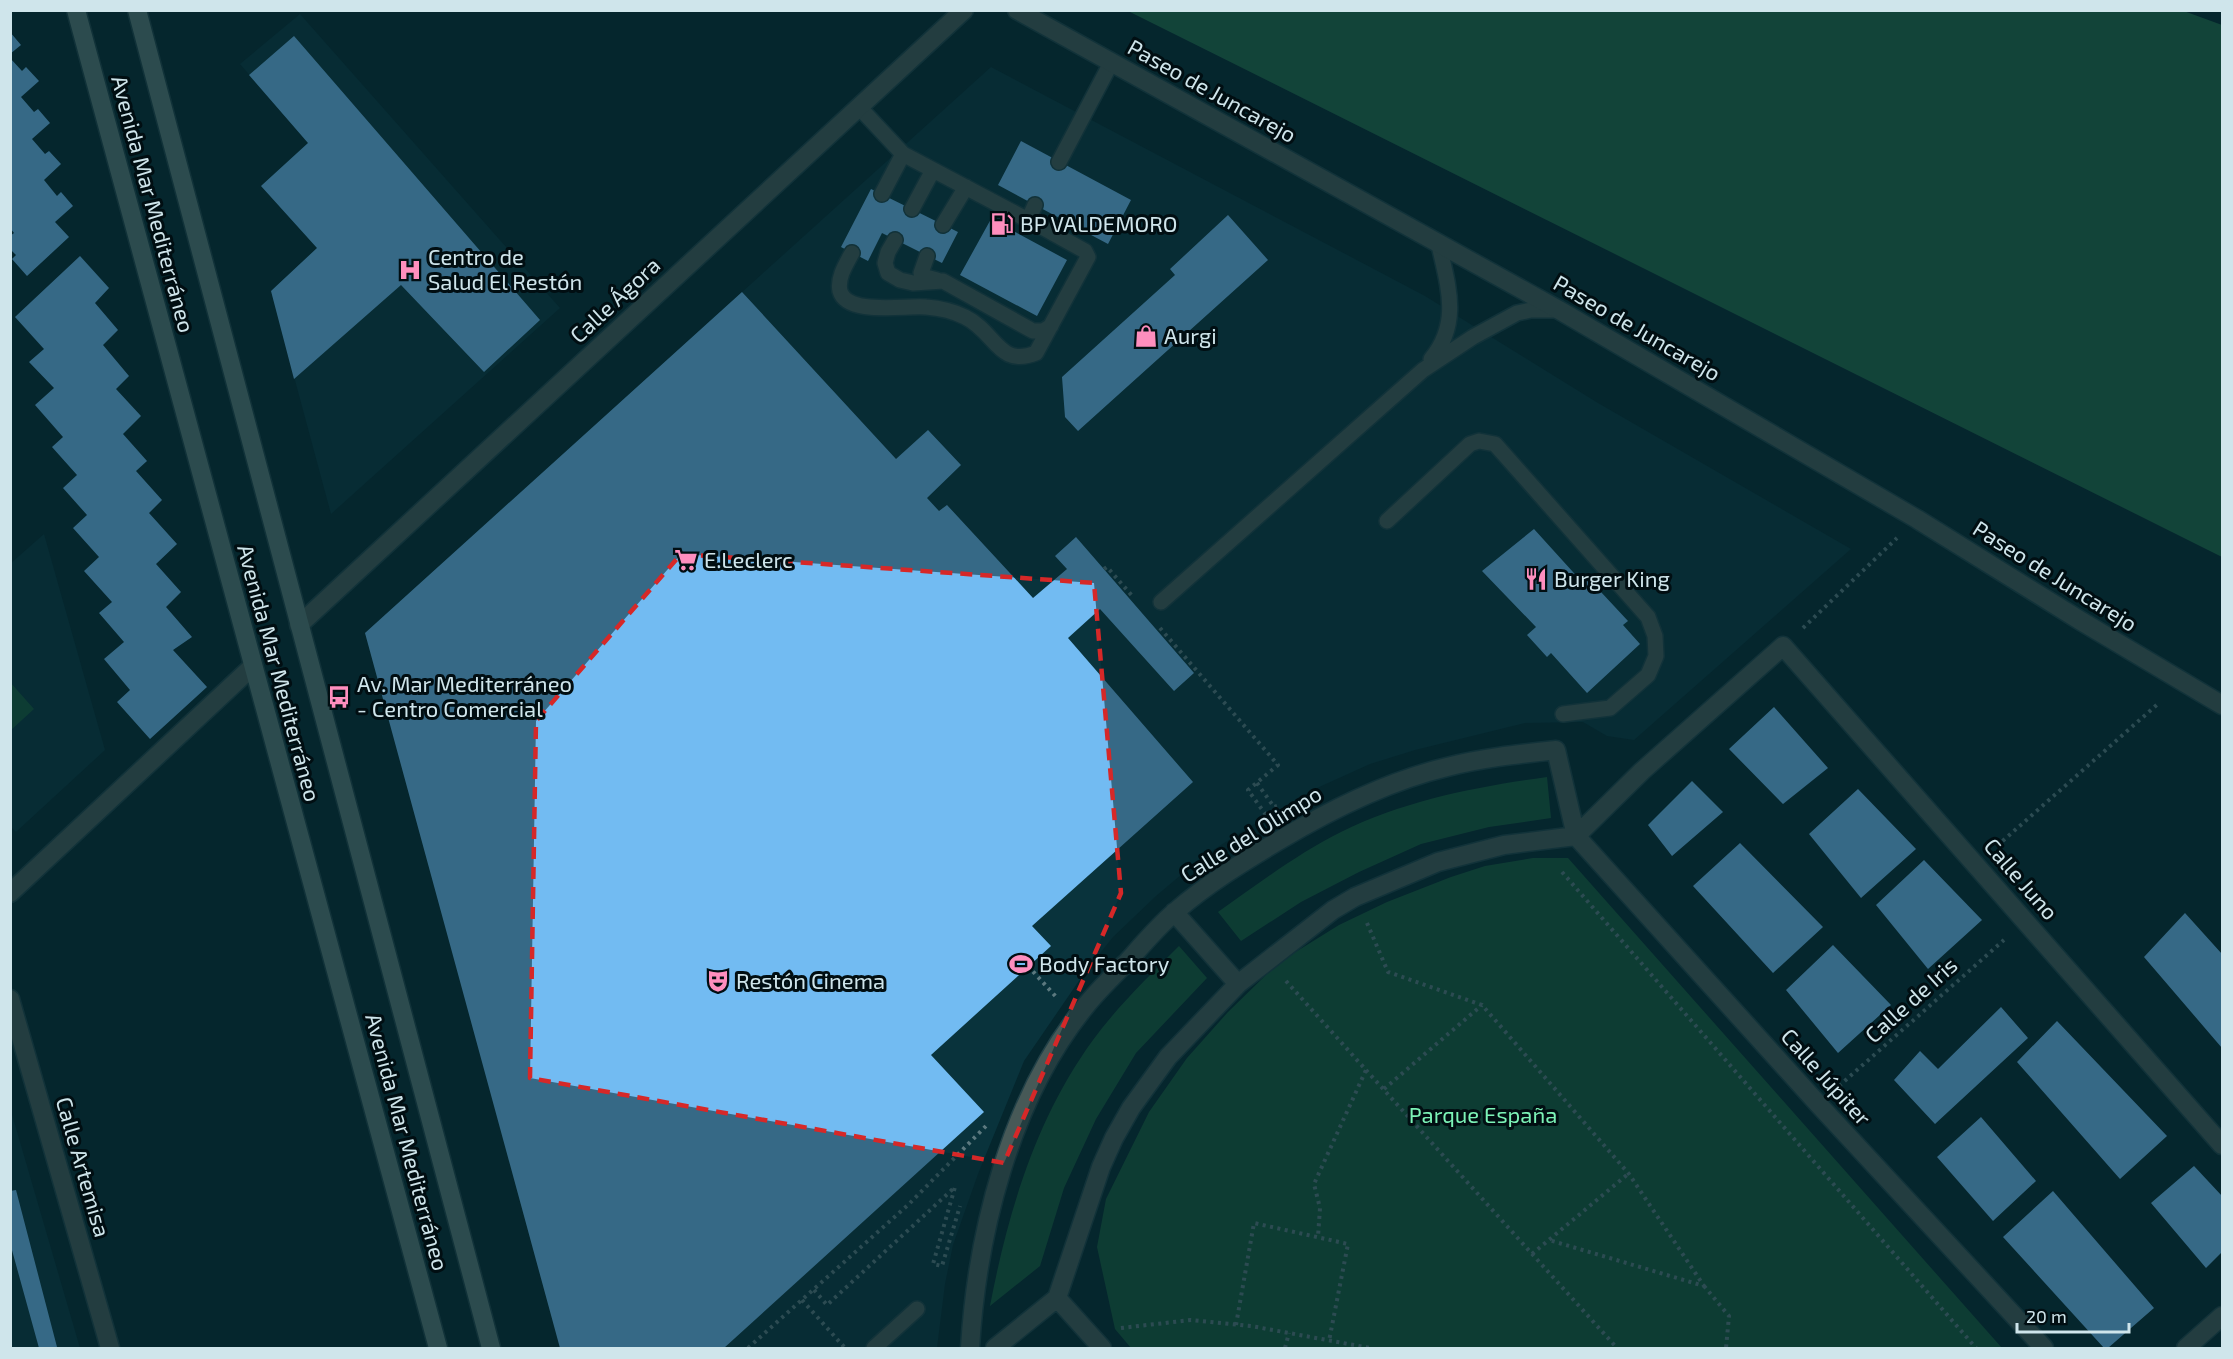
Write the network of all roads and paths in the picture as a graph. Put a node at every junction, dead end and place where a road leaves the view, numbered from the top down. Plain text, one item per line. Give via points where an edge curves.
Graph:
1 (76, 10) edge
2 (137, 10) edge
3 (964, 10) edge
4 (1017, 10) edge
5 (1111, 63) junction
6 (859, 107) junction
7 (903, 154) junction
8 (1059, 162) dead end
9 (933, 170) junction
10 (966, 187) junction
11 (882, 194) dead end
12 (912, 209) dead end
13 (944, 225) dead end
14 (895, 240) dead end
15 (1439, 245) junction
16 (852, 253) dead end
17 (927, 256) dead end
18 (943, 281) junction
19 (1559, 310) junction
20 (1051, 326) junction
21 (1423, 370) junction
22 (1917, 519) junction
23 (1387, 521) dead end
24 (1104, 569) dead end
25 (1138, 603) dead end
26 (1161, 603) dead end
27 (1154, 621) dead end
28 (299, 626) junction
29 (1783, 646) junction
30 (253, 666) junction
31 (2182, 681) junction
32 (2223, 705) edge
33 (1563, 714) dead end
34 (1257, 783) junction
35 (1285, 802) dead end
36 (1267, 817) dead end
37 (1576, 836) junction
38 (1976, 865) junction
39 (1562, 872) dead end
40 (10, 893) edge
41 (1355, 897) junction
42 (1174, 912) junction
43 (2026, 920) junction
44 (1266, 960) junction
45 (1028, 966) dead end
46 (1238, 984) junction
47 (10, 999) edge
48 (1482, 1005) junction
49 (1076, 1019) junction
50 (1366, 1070) junction
51 (1384, 1089) junction
52 (1818, 1105) junction
53 (987, 1125) dead end
54 (2223, 1144) edge
55 (1629, 1174) junction
56 (962, 1198) dead end
57 (1318, 1237) junction
58 (1550, 1240) junction
59 (1532, 1254) junction
60 (1704, 1286) junction
61 (814, 1290) junction
62 (1057, 1298) junction
63 (801, 1300) junction
64 (917, 1309) dead end
65 (2223, 1316) edge
66 (1236, 1325) junction
67 (1115, 1329) dead end
68 (1289, 1333) junction
69 (1329, 1341) junction
70 (110, 1348) edge
71 (438, 1348) edge
72 (491, 1348) edge
73 (748, 1348) edge
74 (845, 1348) edge
75 (874, 1348) edge
76 (970, 1348) edge
77 (995, 1348) edge
78 (1102, 1348) edge
79 (1285, 1348) edge
80 (1370, 1348) edge
81 (1617, 1348) edge
82 (1726, 1348) edge
83 (1976, 1348) edge
84 (2044, 1348) edge
85 (2186, 1348) edge

1 - 30 street, Avenida Mar Mediterráneo
2 - 28 street, Avenida Mar Mediterráneo
3 - 6 street, Calle Ágora
4 - 5 street, Paseo de Juncarejo
5 - 8 lane
5 - 15 street, Paseo de Juncarejo
6 - 7 lane
6 - 28 street, Calle Ágora
7 - 9 lane
7 - 11 lane
9 - 10 lane
9 - 12 lane
10 - 13 lane
10 - 20 lane via 1024,218 1033,210 1031,221 1085,251 1088,257
14 - 18 lane via 885,264 888,273 913,283
15 - 19 street, Paseo de Juncarejo
15 - 21 lane via 1451,312 1440,349
16 - 20 lane via 840,287 845,300 856,305 944,309 967,318 1012,358 1036,353
17 - 18 lane via 921,273
18 - 20 lane via 1034,331
19 - 21 lane via 1517,313
19 - 22 street, Paseo de Juncarejo
21 - 26 lane
22 - 29 path
22 - 31 street, Paseo de Juncarejo
23 - 33 lane via 1470,444 1495,444 1648,617 1655,636 1656,656 1648,675 1610,708
24 - 25 path via 1107,567
27 - 34 path via 1278,765
28 - 72 street, Avenida Mar Mediterráneo
29 - 37 street via 1642,771
29 - 38 street, Calle Juno
30 - 40 street
30 - 71 street, Avenida Mar Mediterráneo
31 - 32 street, Paseo de Juncarejo
31 - 38 path
34 - 35 path via 1274,807
34 - 36 path via 1248,789
37 - 41 street via 1504,845 1438,862
37 - 42 street, Calle del Olimpo via 1556,750 1447,766 1368,794 1299,828
37 - 52 street, Calle Júpiter
38 - 43 street, Calle Juno
39 - 83 path
41 - 44 street
41 - 48 path via 1388,972
42 - 46 street
42 - 49 street, Calle del Olimpo
43 - 52 path, Calle de Iris
43 - 54 street, Calle Juno
44 - 46 street
44 - 50 path
45 - 49 path
46 - 62 street via 1168,1058 1131,1108 1101,1167
47 - 70 street, Calle Artemisa
48 - 51 path
48 - 55 path
49 - 76 street, Calle del Olimpo via 1038,1081 1010,1146 981,1246
50 - 51 path
50 - 57 path via 1314,1184 1320,1208
51 - 59 path
52 - 84 street, Calle Júpiter
53 - 61 path via 908,1205
55 - 58 path
55 - 60 path
56 - 61 path via 942,1266 933,1264 955,1187 827,1305
57 - 66 path via 1254,1223
57 - 69 path via 1348,1244
58 - 59 path
58 - 60 path
59 - 81 path
60 - 82 path via 1729,1316
61 - 63 path
62 - 77 street
62 - 78 street
63 - 73 path
63 - 74 path
64 - 75 lane
65 - 85 street
66 - 67 path via 1191,1320
66 - 68 path
68 - 69 path
68 - 79 path
69 - 80 path

